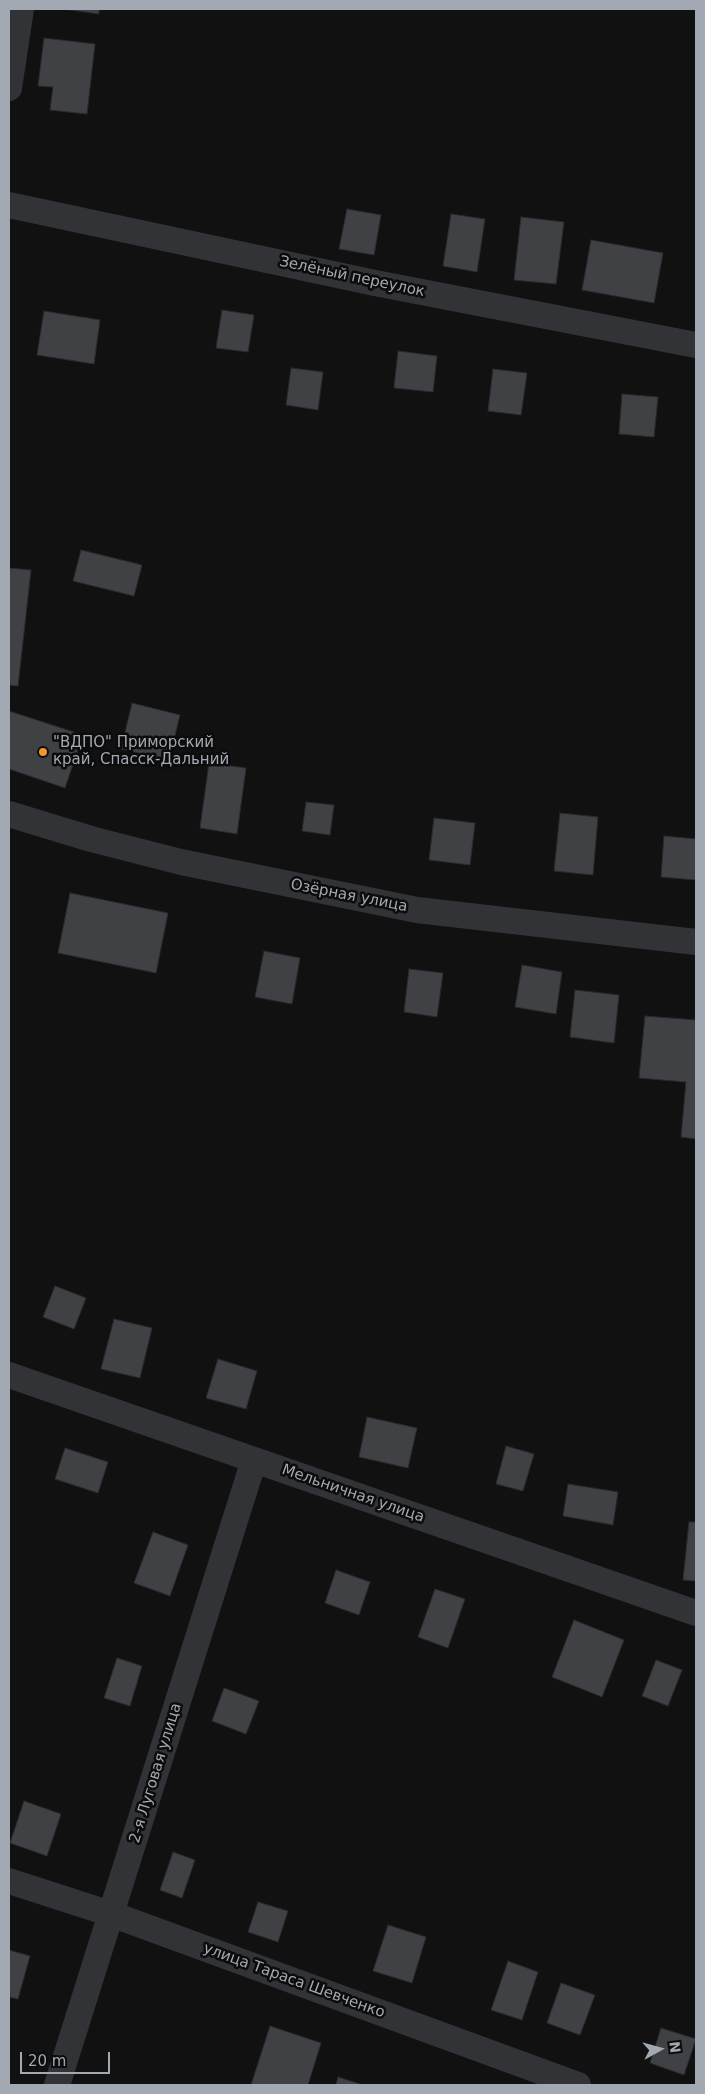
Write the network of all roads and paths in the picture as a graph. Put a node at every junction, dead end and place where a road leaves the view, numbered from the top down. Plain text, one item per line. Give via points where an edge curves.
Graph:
1 (21, 9) edge
2 (9, 88) edge
3 (9, 205) edge
4 (696, 345) edge
5 (9, 814) edge
6 (696, 942) edge
7 (9, 1375) edge
8 (254, 1460) junction
9 (696, 1612) edge
10 (9, 1881) edge
11 (111, 1914) junction
12 (57, 2085) edge
13 (578, 2085) edge

1 - 2 street
3 - 4 street, Зелёный переулок via 375,283
5 - 6 street, Озёрная улица via 181,862 417,910
7 - 8 street, Мельничная улица
8 - 9 street, Мельничная улица
8 - 11 street, 2-я Луговая улица
10 - 11 street, улица Тараса Шевченко
11 - 12 street, 2-я Луговая улица
11 - 13 street, улица Тараса Шевченко

